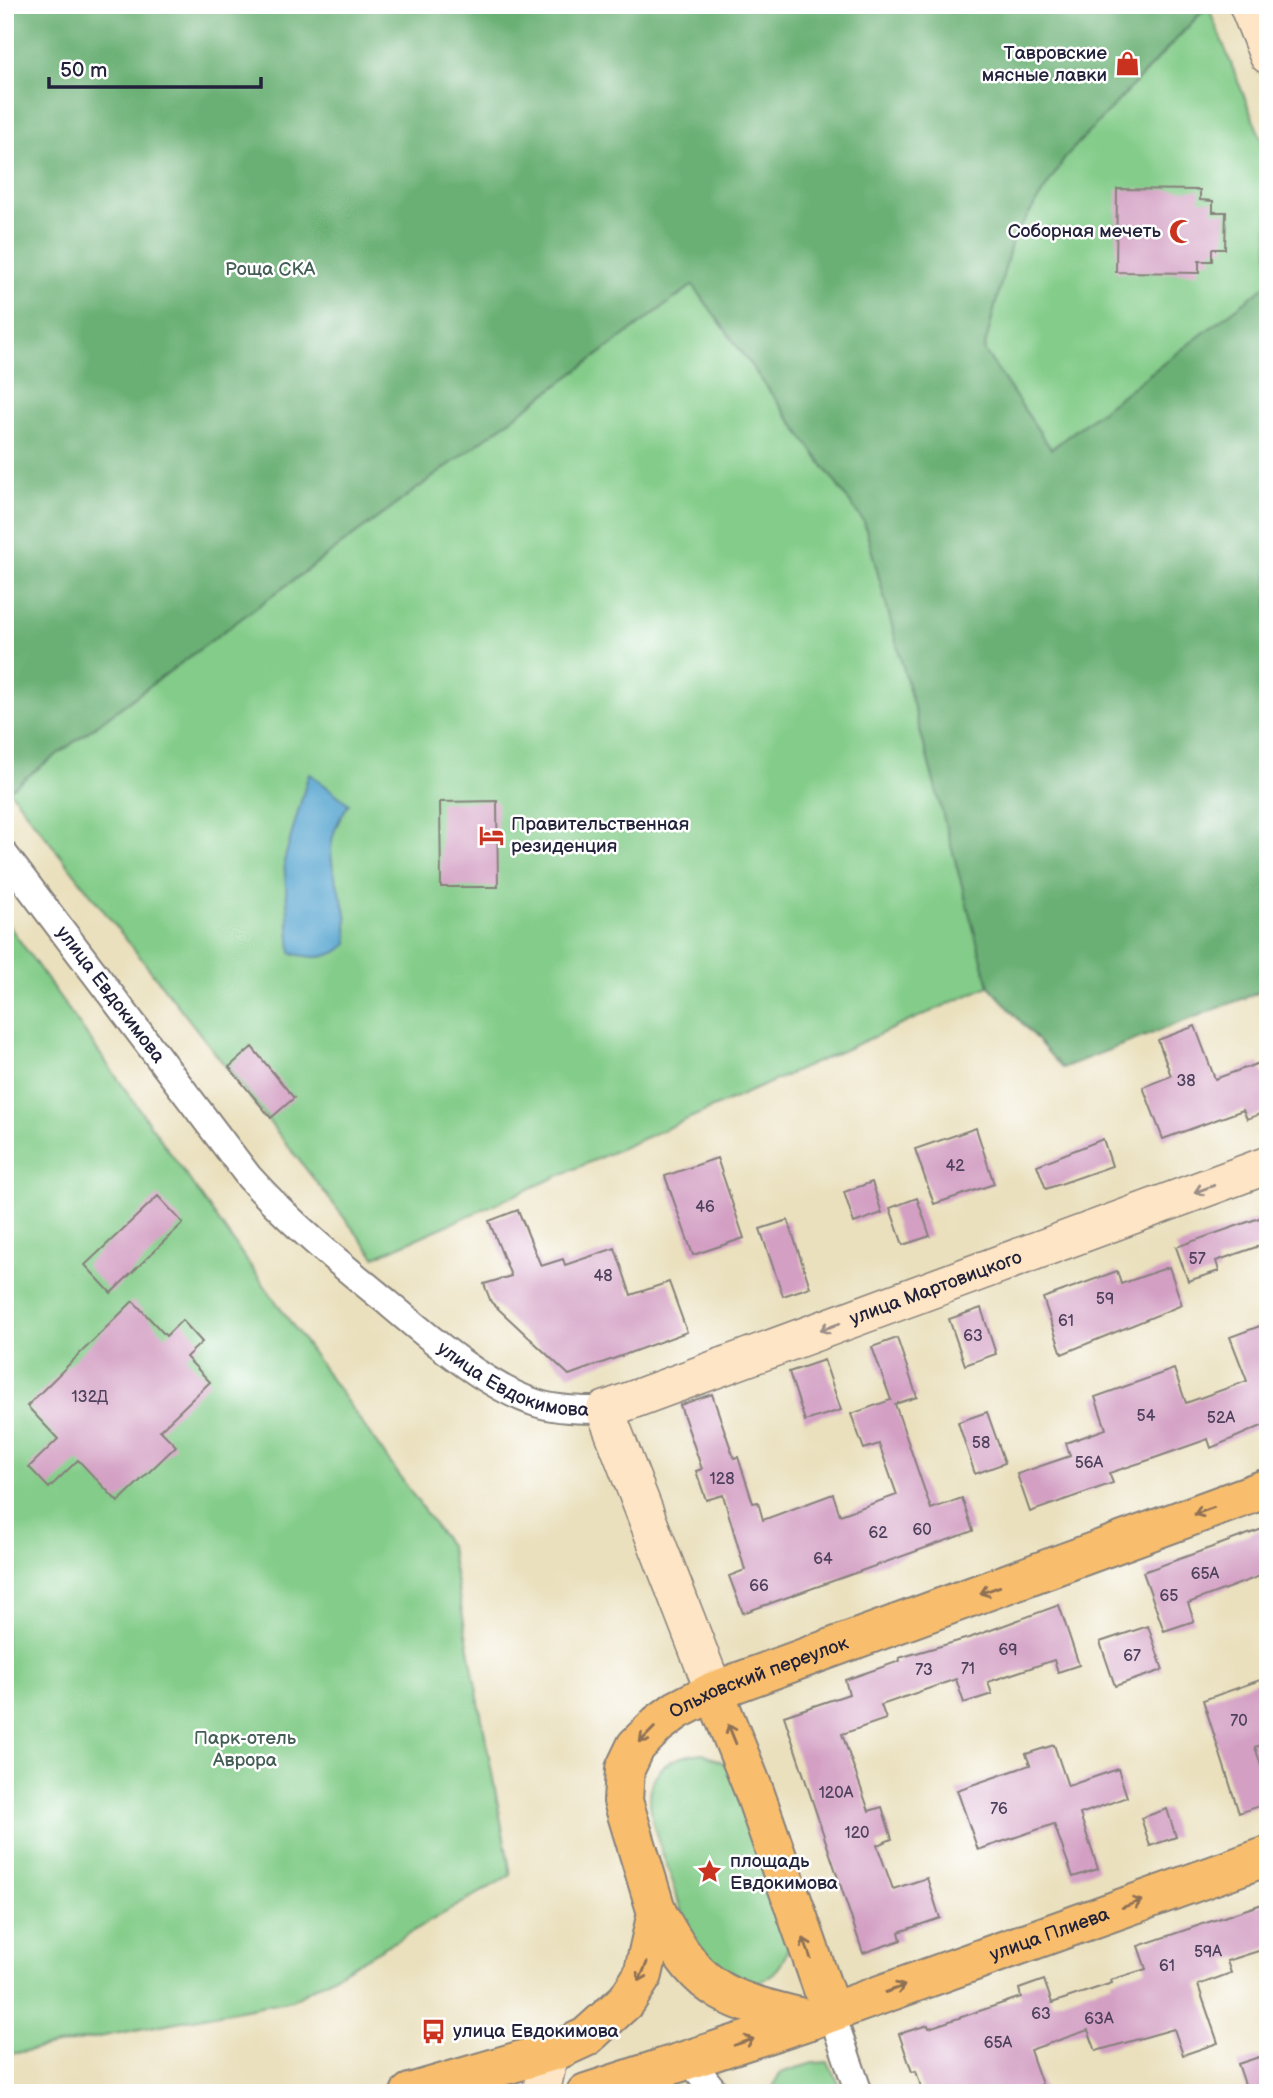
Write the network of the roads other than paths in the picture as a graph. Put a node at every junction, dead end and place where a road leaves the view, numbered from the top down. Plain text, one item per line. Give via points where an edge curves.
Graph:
1 (1248, 5) edge
2 (1268, 55) edge
3 (5, 855) edge
4 (1268, 1165) edge
5 (605, 1410) junction
6 (1268, 1488) edge
7 (715, 1691) junction
8 (1268, 1856) edge
9 (657, 1913) junction
10 (821, 2016) junction
11 (560, 2049) junction
12 (689, 2060) junction
13 (410, 2093) edge
14 (541, 2093) edge
15 (586, 2093) edge
16 (716, 2093) edge
17 (859, 2093) edge

1 - 2 street
3 - 5 street, улица Евдокимова via 249,1177 288,1220 444,1349 491,1379 536,1403
4 -> 5 street, улица Мартовицкого
5 - 7 street, улица Евдокимова
6 -> 7 main road, Ольховский переулок
7 -> 9 main road, Ольховский переулок via 658,1724 636,1746 625,1769 623,1801
10 -> 7 main road, улица Евдокимова via 754,1791
10 -> 8 main road, улица Плиева
9 - 10 main road via 682,1955 713,1987 761,2007
9 -> 11 main road, Ольховский переулок via 643,1975 627,2000 586,2037
12 -> 10 main road, улица Плиева
10 - 17 street, улица Евдокимова
11 - 13 main road, Ольховский переулок
11 - 14 street via 549,2056
12 - 15 main road, улица Плиева
12 - 16 street

